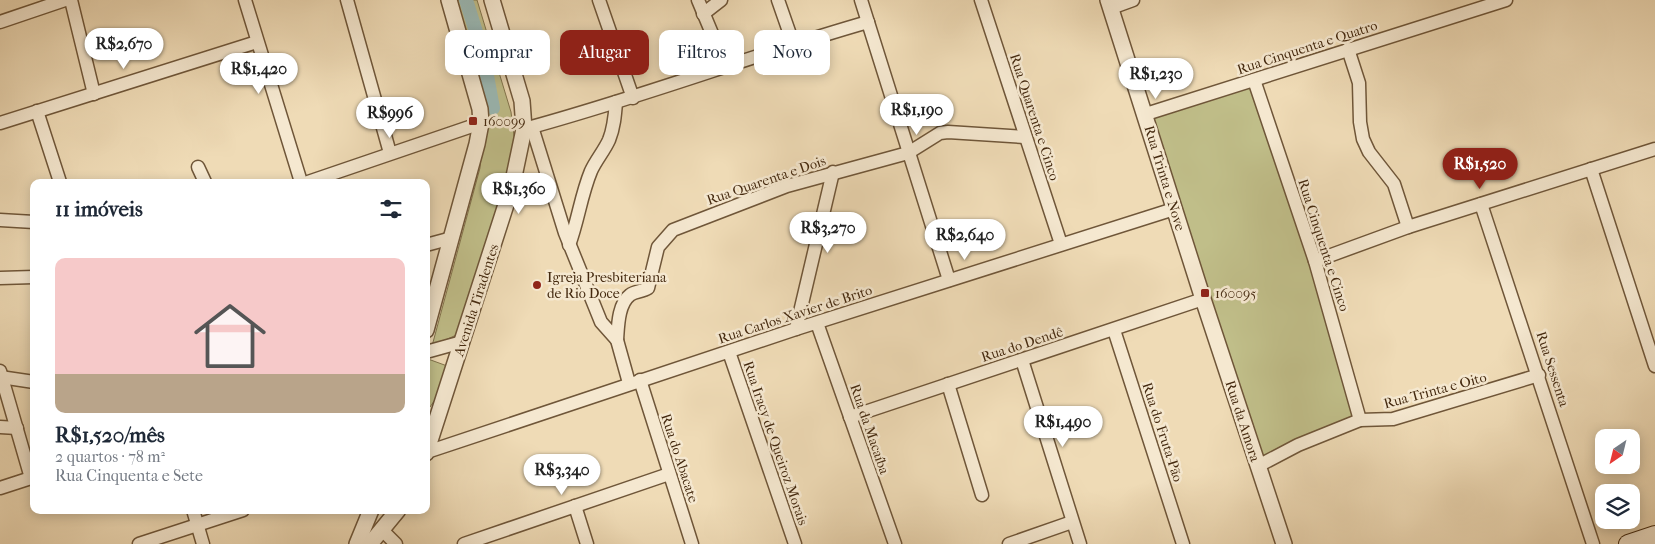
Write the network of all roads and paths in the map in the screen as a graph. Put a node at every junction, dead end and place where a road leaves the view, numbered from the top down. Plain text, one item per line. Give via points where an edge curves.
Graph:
1 (65, 0) edge
2 (71, 0) edge
3 (347, 0) edge
4 (448, 0) edge
5 (492, 0) edge
6 (599, 0) edge
7 (698, 0) edge
8 (721, 0) edge
9 (778, 0) edge
10 (861, 0) edge
11 (981, 0) edge
12 (1133, 0) edge
13 (1506, 0) edge
14 (248, 1) edge
15 (1110, 4) edge
16 (703, 14) junction
17 (0, 22) edge
18 (868, 22) junction
19 (710, 30) edge
20 (788, 30) edge
21 (830, 33) edge
22 (257, 42) junction
23 (1348, 49) junction
24 (702, 75) edge
25 (1254, 80) junction
26 (94, 94) junction
27 (632, 98) junction
28 (616, 102) junction
29 (37, 111) junction
30 (1146, 114) junction
31 (0, 123) edge
32 (481, 123) junction
33 (528, 128) junction
34 (1025, 137) junction
35 (1655, 148) edge
36 (390, 153) junction
37 (908, 153) junction
38 (198, 167) dead end
39 (1591, 169) junction
40 (833, 172) junction
41 (59, 179) edge
42 (204, 179) edge
43 (300, 179) edge
44 (316, 179) edge
45 (1481, 204) junction
46 (1174, 209) junction
47 (0, 220) edge
48 (30, 222) edge
49 (1408, 227) junction
50 (452, 238) junction
51 (430, 244) edge
52 (1061, 244) junction
53 (570, 245) junction
54 (1315, 261) junction
55 (30, 277) edge
56 (0, 278) edge
57 (949, 280) junction
58 (1203, 299) junction
59 (430, 316) edge
60 (817, 323) junction
61 (796, 329) junction
62 (1114, 330) junction
63 (617, 340) junction
64 (462, 342) junction
65 (430, 351) edge
66 (729, 352) junction
67 (1653, 352) edge
68 (1022, 360) junction
69 (1655, 366) edge
70 (1, 375) edge
71 (1539, 375) junction
72 (30, 381) edge
73 (634, 382) junction
74 (948, 384) junction
75 (430, 413) edge
76 (850, 417) junction
77 (1360, 420) junction
78 (0, 427) edge
79 (435, 427) junction
80 (16, 428) junction
81 (430, 441) edge
82 (430, 451) edge
83 (1258, 466) junction
84 (30, 472) edge
85 (669, 474) junction
86 (30, 479) edge
87 (0, 488) edge
88 (982, 495) dead end
89 (574, 506) junction
90 (194, 514) edge
91 (230, 514) edge
92 (369, 514) edge
93 (380, 514) edge
94 (395, 514) edge
95 (1072, 522) junction
96 (198, 524) junction
97 (382, 529) junction
98 (1655, 535) edge
99 (139, 544) edge
100 (203, 544) edge
101 (356, 544) edge
102 (370, 544) edge
103 (396, 544) edge
104 (464, 544) edge
105 (587, 544) edge
106 (692, 544) edge
107 (795, 544) edge
108 (895, 544) edge
109 (1009, 544) edge
110 (1080, 544) edge
111 (1182, 544) edge
112 (1284, 544) edge
113 (1594, 544) edge
114 (1628, 544) edge

1 - 17 street
2 - 26 street
3 - 36 street
4 - 32 street via 480,109
5 - 33 street, Avenida Tiradentes
6 - 27 street
7 - 16 street
8 - 16 street
9 - 20 street
10 - 18 street
11 - 34 street, Rua Quarenta e Cinco
12 - 15 street
13 - 23 street, Rua Cinquenta e Quatro
14 - 22 street
15 - 30 street, Rua Trinta e Nove
16 - 19 street
18 - 21 street
18 - 37 street
22 - 26 street
22 - 43 street
23 - 25 street, Rua Cinquenta e Quatro
23 - 49 street via 1359,84 1363,139 1394,184
24 - 27 street
25 - 30 street, Rua Cinquenta e Quatro
25 - 54 street, Rua Cinquenta e Cinco
26 - 29 street
27 - 28 street
28 - 33 street
28 - 53 street via 609,141 592,170 580,202
29 - 31 street
29 - 41 street
30 - 46 street, Rua Trinta e Nove
32 - 36 street
32 - 50 street
33 - 53 street
33 - 64 street, Avenida Tiradentes
34 - 37 street, Rua Quarenta e Dois via 940,133
34 - 52 street, Rua Quarenta e Cinco
35 - 39 street
36 - 44 street
37 - 40 street, Rua Quarenta e Dois
37 - 57 street
38 - 42 street
39 - 45 street
39 - 67 street
40 - 61 street
40 - 63 street, Rua Quarenta e Dois via 787,186 674,230 658,247 648,288 626,299 619,319
45 - 49 street
45 - 71 street, Rua Sessenta
46 - 52 street, Rua Carlos Xavier de Brito
46 - 58 street, Rua Trinta e Nove
47 - 48 street
49 - 54 street
50 - 51 street
50 - 59 street
52 - 57 street, Rua Carlos Xavier de Brito
53 - 63 street via 601,322
54 - 77 street, Rua Cinquenta e Cinco
55 - 56 street
57 - 60 street, Rua Carlos Xavier de Brito
58 - 62 street, Rua do Dendê
58 - 83 street, Rua da Amora
60 - 61 street, Rua Carlos Xavier de Brito
60 - 76 street, Rua da Macaíba
61 - 66 street, Rua Carlos Xavier de Brito
62 - 68 street, Rua do Dendê
62 - 111 street, Rua do Fruta-Pão
63 - 73 street, Rua do Abacate
64 - 65 street
64 - 79 street, Avenida Tiradentes
66 - 73 street, Rua Carlos Xavier de Brito
66 - 107 street, Rua Iracy de Queiroz Morais
67 - 69 street
68 - 74 street, Rua do Dendê
68 - 95 street
70 - 72 street
70 - 80 street
71 - 77 street, Rua Trinta e Oito via 1393,419
71 - 113 street, Rua Sessenta
73 - 82 street, Rua Carlos Xavier de Brito
73 - 85 street, Rua do Abacate
74 - 76 street, Rua do Dendê
74 - 88 street
75 - 79 street
76 - 108 street, Rua da Macaíba
77 - 83 street, Rua Trinta e Oito via 1298,445
78 - 80 street
79 - 81 street, Avenida Tiradentes
80 - 84 street
83 - 112 street, Rua da Amora
85 - 89 street
85 - 106 street, Rua do Abacate
86 - 87 street
89 - 104 street
89 - 105 street
90 - 96 street
91 - 96 street
92 - 101 street
93 - 97 street
94 - 97 street
95 - 109 street
95 - 110 street
96 - 99 street
96 - 100 street
97 - 102 street
97 - 103 street
98 - 114 main road

